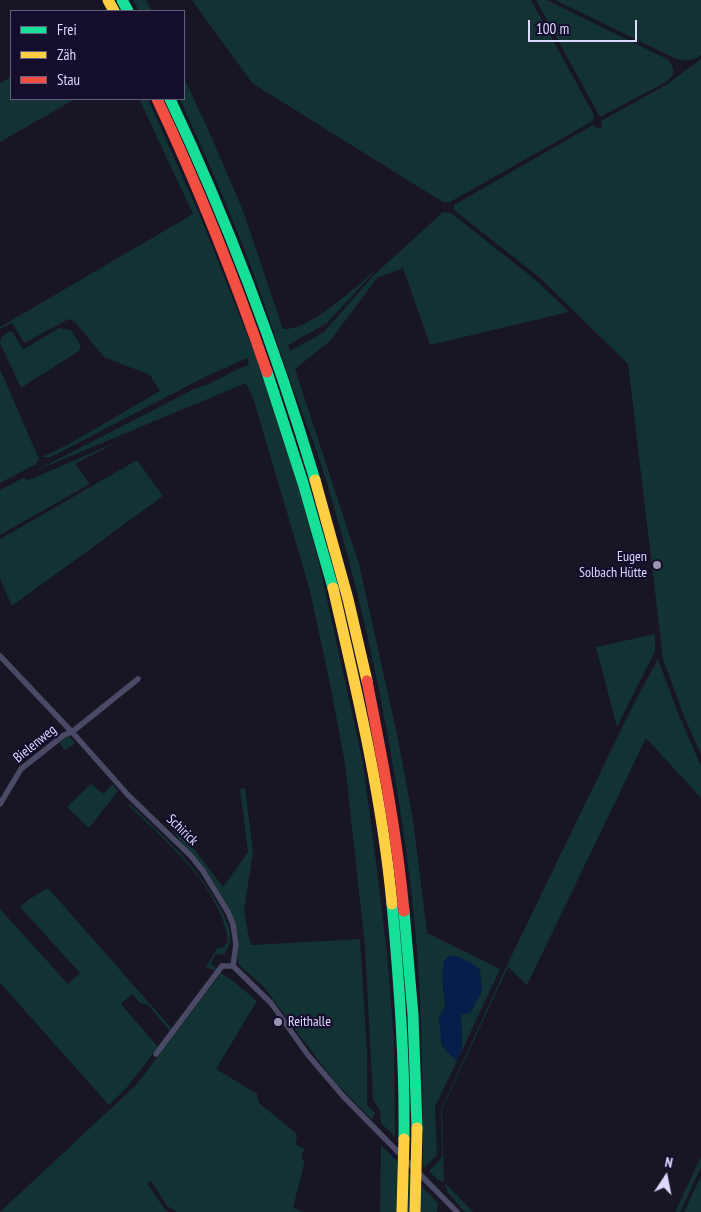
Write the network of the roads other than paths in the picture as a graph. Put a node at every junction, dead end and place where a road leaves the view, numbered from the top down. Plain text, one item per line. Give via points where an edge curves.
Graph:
1 (157, 100) edge
2 (170, 100) edge
3 (0, 656) edge
4 (138, 679) dead end
5 (72, 732) junction
6 (0, 804) edge
7 (233, 966) junction
8 (156, 1054) dead end
9 (402, 1212) edge
10 (415, 1212) edge
11 (457, 1212) edge

1 - 9 highway via 224,252 252,326 296,456 342,619 368,742 396,948 404,1126
2 - 10 highway via 243,267 263,322 308,452 354,616 380,740 400,873 414,1024
3 - 5 street, Schirick
4 - 5 street
5 - 6 street, Bielenweg via 20,769
5 - 7 street, Schirick via 203,871 233,924 236,944
7 - 8 street via 222,966
7 - 11 street via 271,1003 308,1055 343,1096

